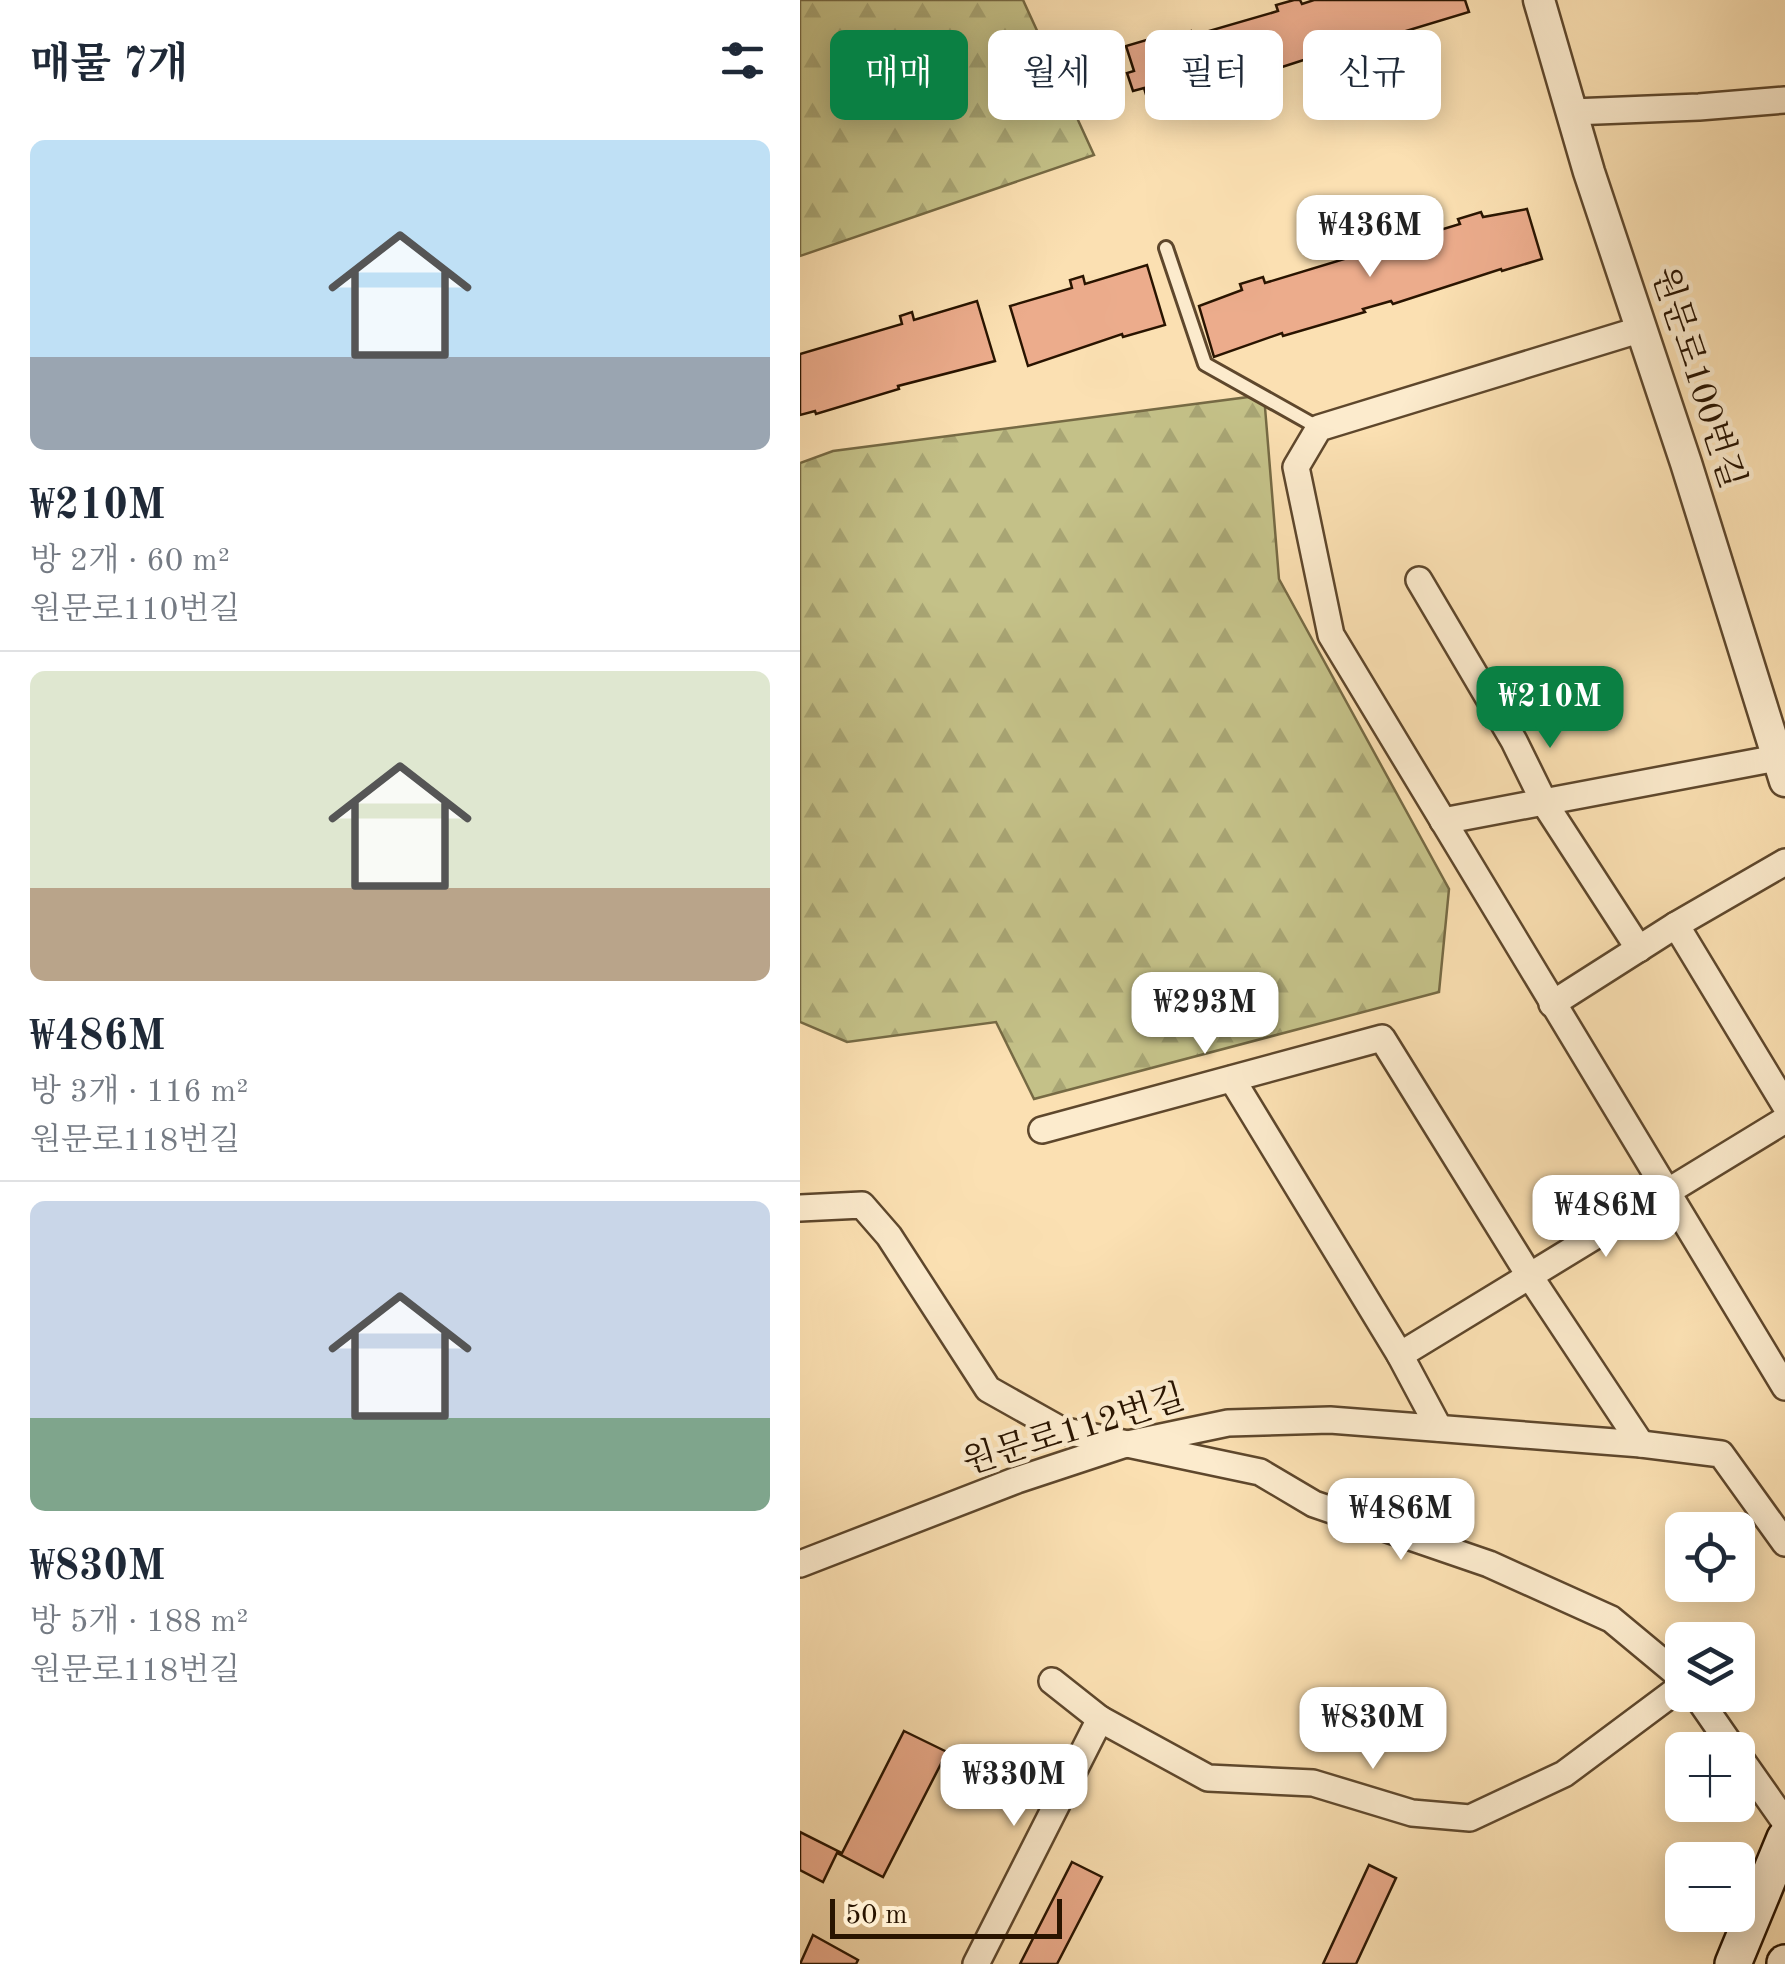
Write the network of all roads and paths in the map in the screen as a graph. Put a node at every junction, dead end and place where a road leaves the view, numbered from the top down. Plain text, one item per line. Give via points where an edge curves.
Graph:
1 (1539, 0) edge
2 (1785, 100) edge
3 (1572, 112) junction
4 (1166, 248) dead end
5 (1642, 329) junction
6 (1318, 428) junction
7 (1419, 580) dead end
8 (1781, 770) edge
9 (1545, 804) junction
10 (1442, 822) junction
11 (1785, 862) edge
12 (1676, 925) junction
13 (1639, 948) junction
14 (1552, 1004) junction
15 (1232, 1078) junction
16 (1785, 1105) edge
17 (1785, 1120) edge
18 (1042, 1130) dead end
19 (1665, 1192) junction
20 (800, 1208) edge
21 (1529, 1274) junction
22 (1400, 1355) junction
23 (1785, 1387) edge
24 (1440, 1428) junction
25 (1642, 1444) junction
26 (1123, 1445) junction
27 (1785, 1543) edge
28 (800, 1564) edge
29 (1665, 1667) edge
30 (1052, 1680) dead end
31 (1665, 1695) edge
32 (1100, 1719) junction
33 (1755, 1779) edge
34 (1785, 1822) edge
35 (1785, 1838) edge
36 (976, 1964) edge
37 (1732, 1964) edge

1 - 3 street, 원문로100번길
2 - 3 street
3 - 5 street, 원문로100번길
4 - 6 lane via 1205,364
5 - 6 street
5 - 8 street, 원문로100번길
6 - 10 street via 1296,467 1330,635
7 - 9 street
8 - 9 street
9 - 10 street
9 - 13 street
10 - 14 street
11 - 12 street
12 - 13 street
12 - 16 street
13 - 14 street
14 - 19 street
15 - 18 street
15 - 21 street via 1382,1038
15 - 22 street
17 - 19 street
19 - 21 street
19 - 23 street
20 - 26 street via 862,1205 988,1389 1061,1430
21 - 22 street
21 - 25 street
22 - 24 street
24 - 25 street, 원문로112번길
24 - 26 street, 원문로112번길 via 1228,1422
25 - 27 street, 원문로112번길 via 1721,1454
26 - 28 street, 원문로112번길
26 - 29 street via 1260,1472 1314,1504 1489,1564 1611,1619
30 - 32 street
31 - 32 street via 1564,1774 1470,1818 1412,1812 1314,1783 1208,1778
32 - 36 street
33 - 34 street
35 - 37 main road

